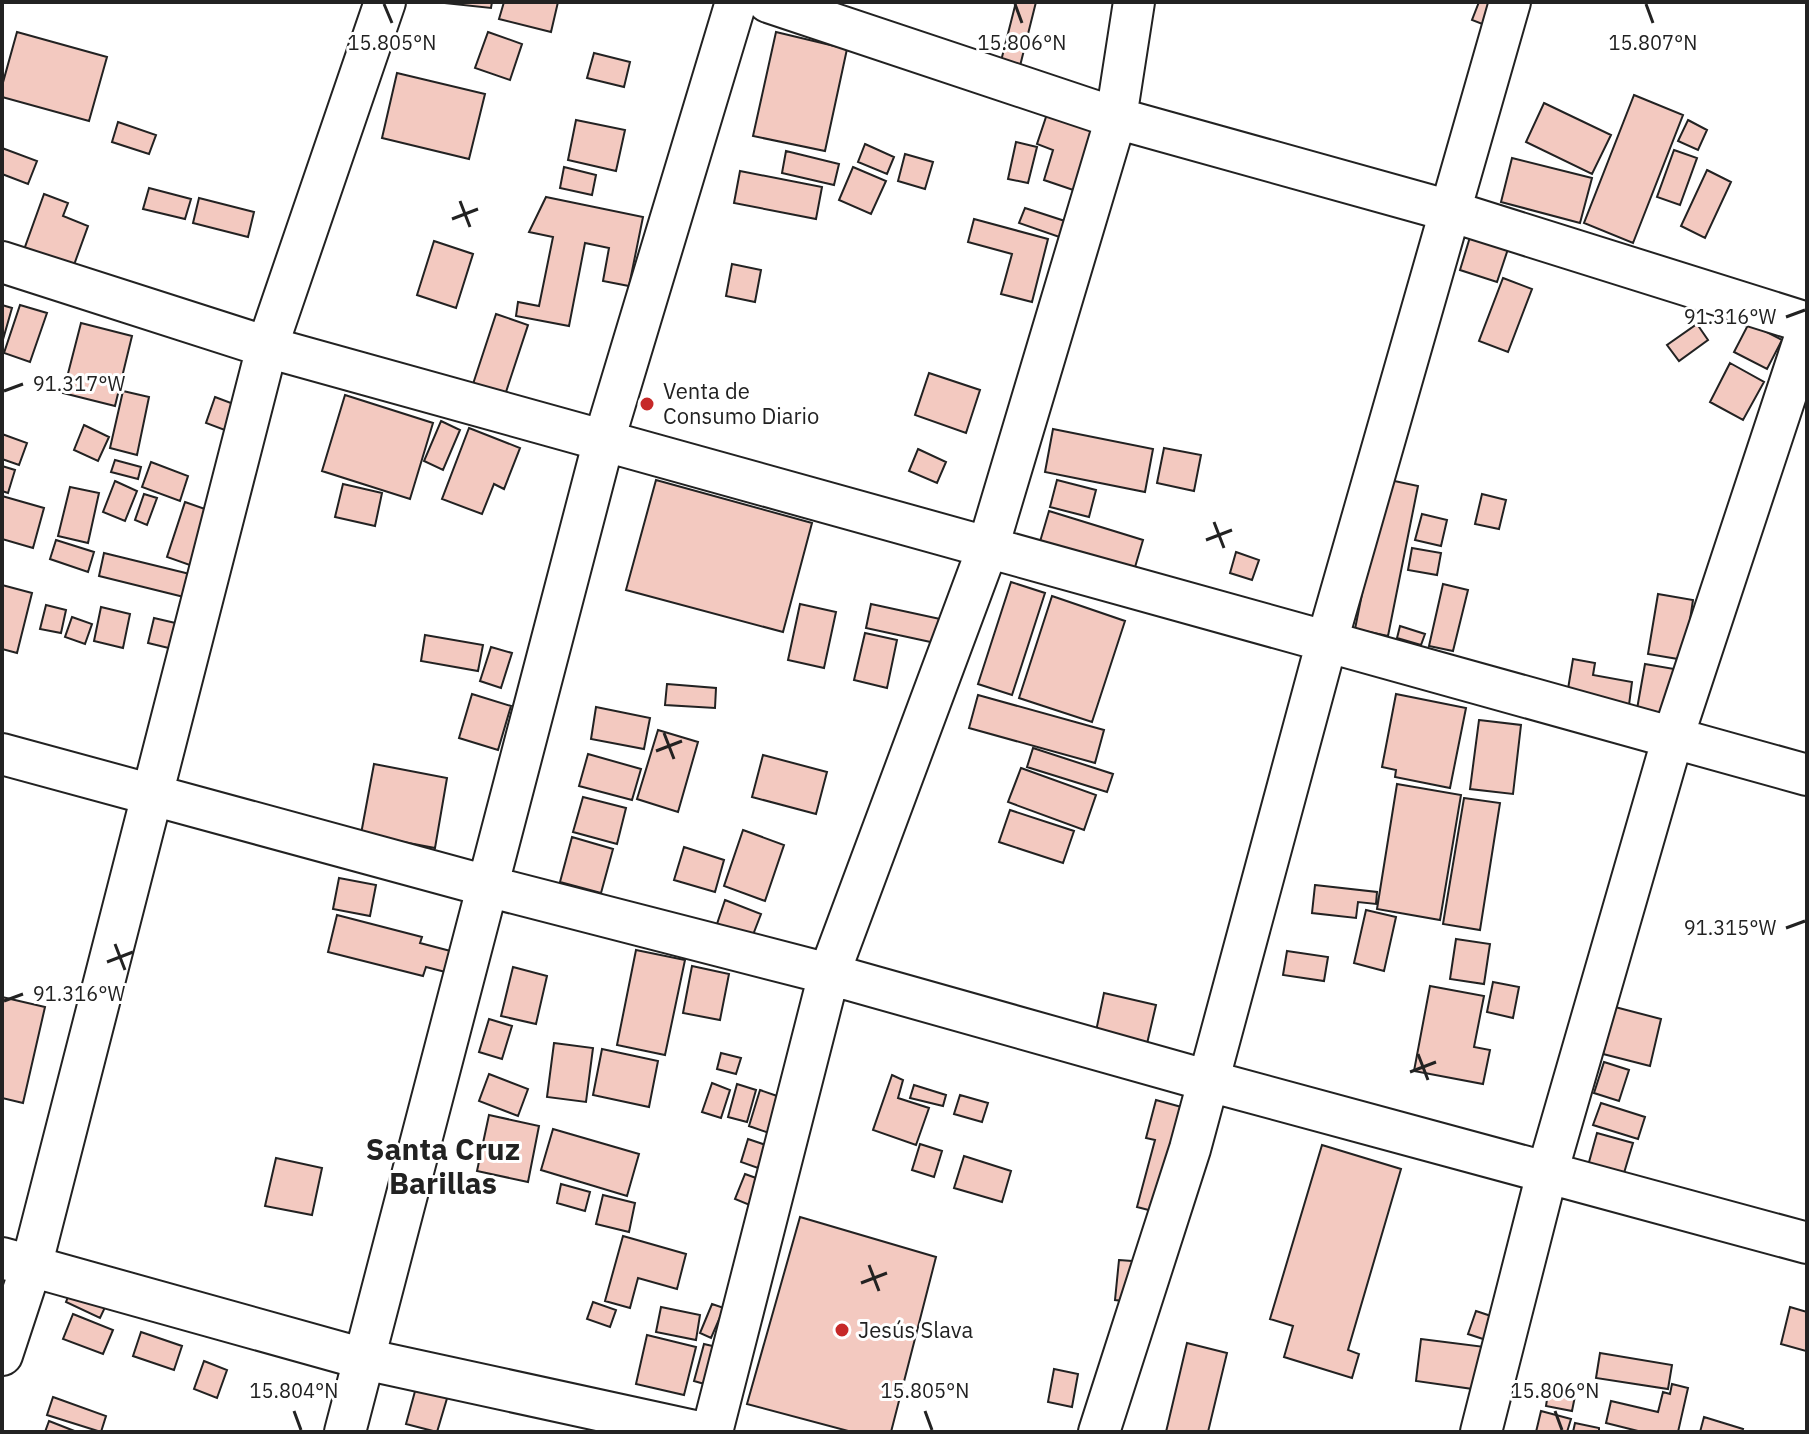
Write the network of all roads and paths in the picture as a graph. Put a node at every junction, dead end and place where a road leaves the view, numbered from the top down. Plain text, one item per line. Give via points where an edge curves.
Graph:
1 (385, 2) edge
2 (736, 2) edge
3 (768, 2) edge
4 (1134, 2) edge
5 (1510, 2) edge
6 (1116, 118) junction
7 (1450, 211) junction
8 (2, 262) edge
9 (1807, 323) edge
10 (1807, 331) edge
11 (267, 347) junction
12 (604, 440) junction
13 (988, 547) junction
14 (1327, 641) junction
15 (1673, 737) junction
16 (2, 754) edge
17 (1807, 775) edge
18 (152, 796) junction
19 (487, 886) junction
20 (829, 974) junction
21 (1209, 1081) junction
22 (1547, 1173) junction
23 (1807, 1243) edge
24 (16, 1262) edge
25 (2, 1355) edge
26 (364, 1359) junction
27 (345, 1432) edge
28 (699, 1432) edge
29 (712, 1432) edge
30 (1099, 1432) edge
31 (1481, 1432) edge

1 - 11 street
2 - 12 street
3 - 6 street
4 - 6 street
5 - 7 street
6 - 7 street
6 - 13 street
7 - 9 street
7 - 14 street
8 - 11 street
10 - 15 street
11 - 12 street
11 - 18 street
12 - 13 street
12 - 19 street
13 - 14 street
13 - 20 street
14 - 15 street
14 - 21 street
15 - 17 street
15 - 22 street
16 - 18 street
18 - 19 street
18 - 24 street
19 - 20 street
19 - 26 street
20 - 21 street
20 - 29 street
21 - 22 street
21 - 30 street
22 - 23 street
22 - 31 street
24 - 25 street
24 - 26 street
26 - 27 street
26 - 28 street

